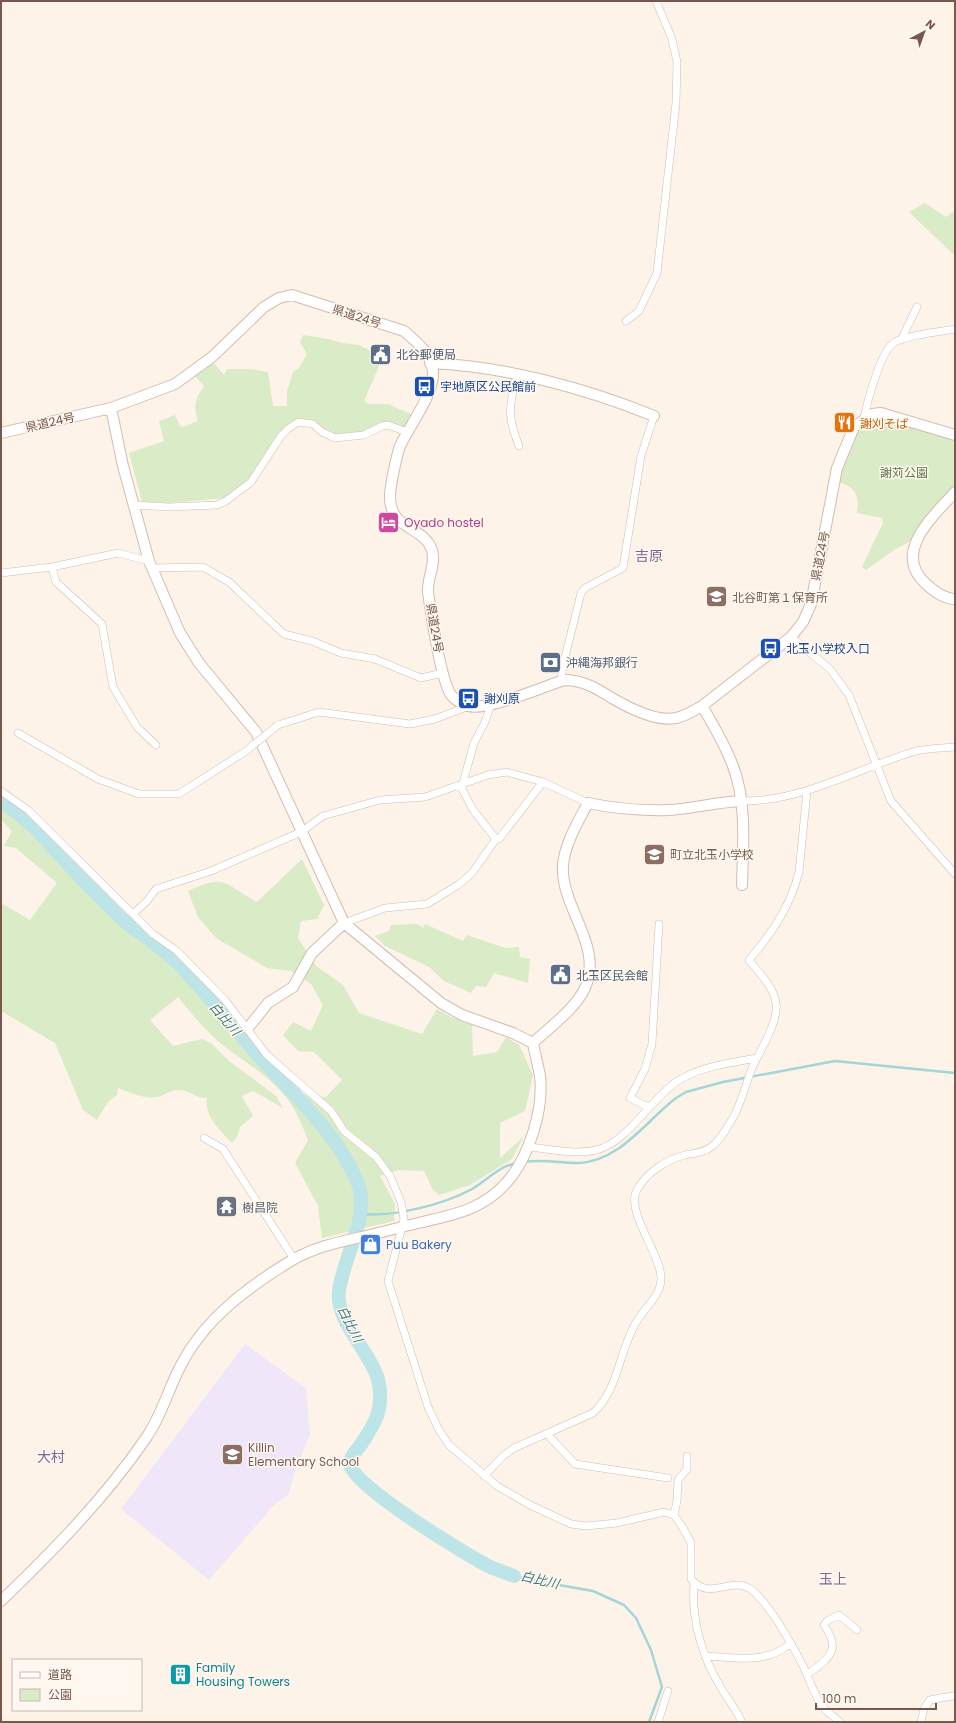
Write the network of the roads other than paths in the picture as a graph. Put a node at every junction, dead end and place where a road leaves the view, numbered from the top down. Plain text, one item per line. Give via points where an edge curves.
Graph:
1 (656, 1) edge
2 (917, 307) dead end
3 (626, 321) dead end
4 (955, 329) edge
5 (901, 340) junction
6 (430, 363) junction
7 (517, 375) junction
8 (111, 408) junction
9 (654, 416) joint
10 (864, 418) junction
11 (407, 432) junction
12 (1, 433) edge
13 (955, 435) edge
14 (519, 446) dead end
15 (955, 492) edge
16 (133, 505) junction
17 (150, 565) junction
18 (52, 567) junction
19 (1, 573) edge
20 (955, 599) edge
21 (792, 637) junction
22 (443, 673) junction
23 (561, 681) junction
24 (491, 704) junction
25 (469, 706) junction
26 (702, 706) junction
27 (18, 733) dead end
28 (156, 745) dead end
29 (955, 746) edge
30 (876, 766) junction
31 (543, 782) junction
32 (462, 784) junction
33 (1, 791) edge
34 (807, 791) junction
35 (741, 801) junction
36 (588, 803) junction
37 (301, 832) junction
38 (496, 839) junction
39 (955, 874) edge
40 (742, 885) dead end
41 (133, 914) junction
42 (344, 923) junction
43 (659, 924) dead end
44 (248, 1028) junction
45 (533, 1043) junction
46 (757, 1058) junction
47 (648, 1107) junction
48 (204, 1138) dead end
49 (528, 1150) junction
50 (403, 1223) junction
51 (294, 1259) junction
52 (548, 1435) junction
53 (687, 1456) dead end
54 (484, 1476) junction
55 (668, 1478) dead end
56 (674, 1515) junction
57 (694, 1583) junction
58 (1, 1601) edge
59 (857, 1630) dead end
60 (790, 1644) junction
61 (705, 1656) junction
62 (807, 1675) junction
63 (668, 1691) dead end
64 (952, 1696) dead end
65 (658, 1722) edge
66 (742, 1722) edge
67 (840, 1722) edge
68 (921, 1722) edge

1 - 3 street via 672,39 676,62 676,103 657,273 639,311
2 - 5 street
4 - 5 street
5 - 10 street via 893,342 886,351 870,393
6 - 7 street via 466,365
6 - 8 street, 県道24号 via 418,343 404,331 292,295 279,298 264,307 212,357 175,384
6 - 11 street, 県道24号 via 433,370 432,383
7 - 9 street via 609,398
7 - 14 street via 509,415
8 - 12 street, 県道24号
8 - 16 street
9 - 23 street via 641,456 623,568 584,588 581,593
10 - 13 street via 880,413
10 - 21 street, 県道24号 via 854,427 837,468 811,604 803,622
11 - 16 street via 388,425 364,435 335,438 313,424 298,422 281,436 251,482 226,502 175,507
11 - 22 street, 県道24号 via 400,447 390,495 391,508 396,518 427,541 432,550 428,590
15 - 20 street via 923,529 915,542 913,555 915,568 922,580 935,592
16 - 17 street
17 - 18 street via 118,553
17 - 22 street via 203,567 229,582 284,634 312,641 341,653 375,659 421,678
17 - 37 street via 180,633 191,651 256,732
18 - 19 street
18 - 28 street via 56,582 102,624 114,687 137,727
21 - 26 street, 県道24号
21 - 30 street via 830,669 849,695
22 - 25 street, 県道24号 via 450,694 456,701
23 - 24 street, 県道24号
23 - 26 street, 県道24号 via 586,683 636,710 663,718 687,715
24 - 25 street, 県道24号
24 - 32 street via 474,743
25 - 27 street, bridge via 435,720 410,724 319,712 278,725 246,751 179,794 140,794 98,779
26 - 35 street via 731,761
29 - 30 street via 917,751
30 - 34 street
30 - 39 street via 891,800
31 - 32 street via 507,772
31 - 36 street
31 - 38 street via 499,839
32 - 37 street via 424,797 380,800 323,816
32 - 38 street via 473,810
33 - 41 street via 28,810
34 - 35 street
34 - 46 street via 796,884 781,919 749,960 770,988 777,1005 773,1022
35 - 36 street via 667,810 608,808
35 - 40 street
36 - 45 street via 572,834 563,865 569,901 589,952 589,974 580,996
37 - 41 street via 211,871 156,889
37 - 42 street
38 - 42 street via 472,873 427,904 385,908
41 - 44 street via 153,934 177,951 225,1000
42 - 44 street via 312,953 293,987 268,1003
42 - 45 street via 442,1004 462,1015
43 - 47 street via 652,1044 645,1069 630,1098
44 - 50 street via 267,1055 332,1110 344,1131 376,1157 390,1176 401,1202
45 - 49 street via 540,1077 540,1091
46 - 47 street via 714,1066 686,1076 663,1092
46 - 52 street via 734,1115 712,1146 704,1152 669,1160 651,1174 636,1192 634,1205 659,1265 661,1285 636,1321 603,1402 593,1413
47 - 49 street via 619,1136 600,1148 589,1151
48 - 51 street via 223,1149
49 - 50 street via 518,1168 499,1191 474,1208 459,1214
50 - 51 street via 366,1236 321,1246
50 - 54 street via 388,1281 428,1407 449,1445
51 - 58 street via 239,1296 194,1341 147,1436 125,1468 43,1561
52 - 54 street via 514,1448
52 - 55 street via 575,1464
53 - 56 street via 687,1469 678,1480
54 - 56 street via 516,1498 572,1524 617,1524 664,1512
56 - 57 street via 691,1543 690,1575
57 - 60 street via 708,1590 728,1585 742,1585 752,1589 766,1605
57 - 61 street via 698,1632
59 - 62 street via 839,1615 827,1621 824,1625 832,1636 833,1646 830,1657
60 - 61 street via 771,1656
60 - 62 street
61 - 66 street via 720,1687
62 - 67 street via 824,1708
63 - 65 street
64 - 68 street via 930,1700 924,1709

